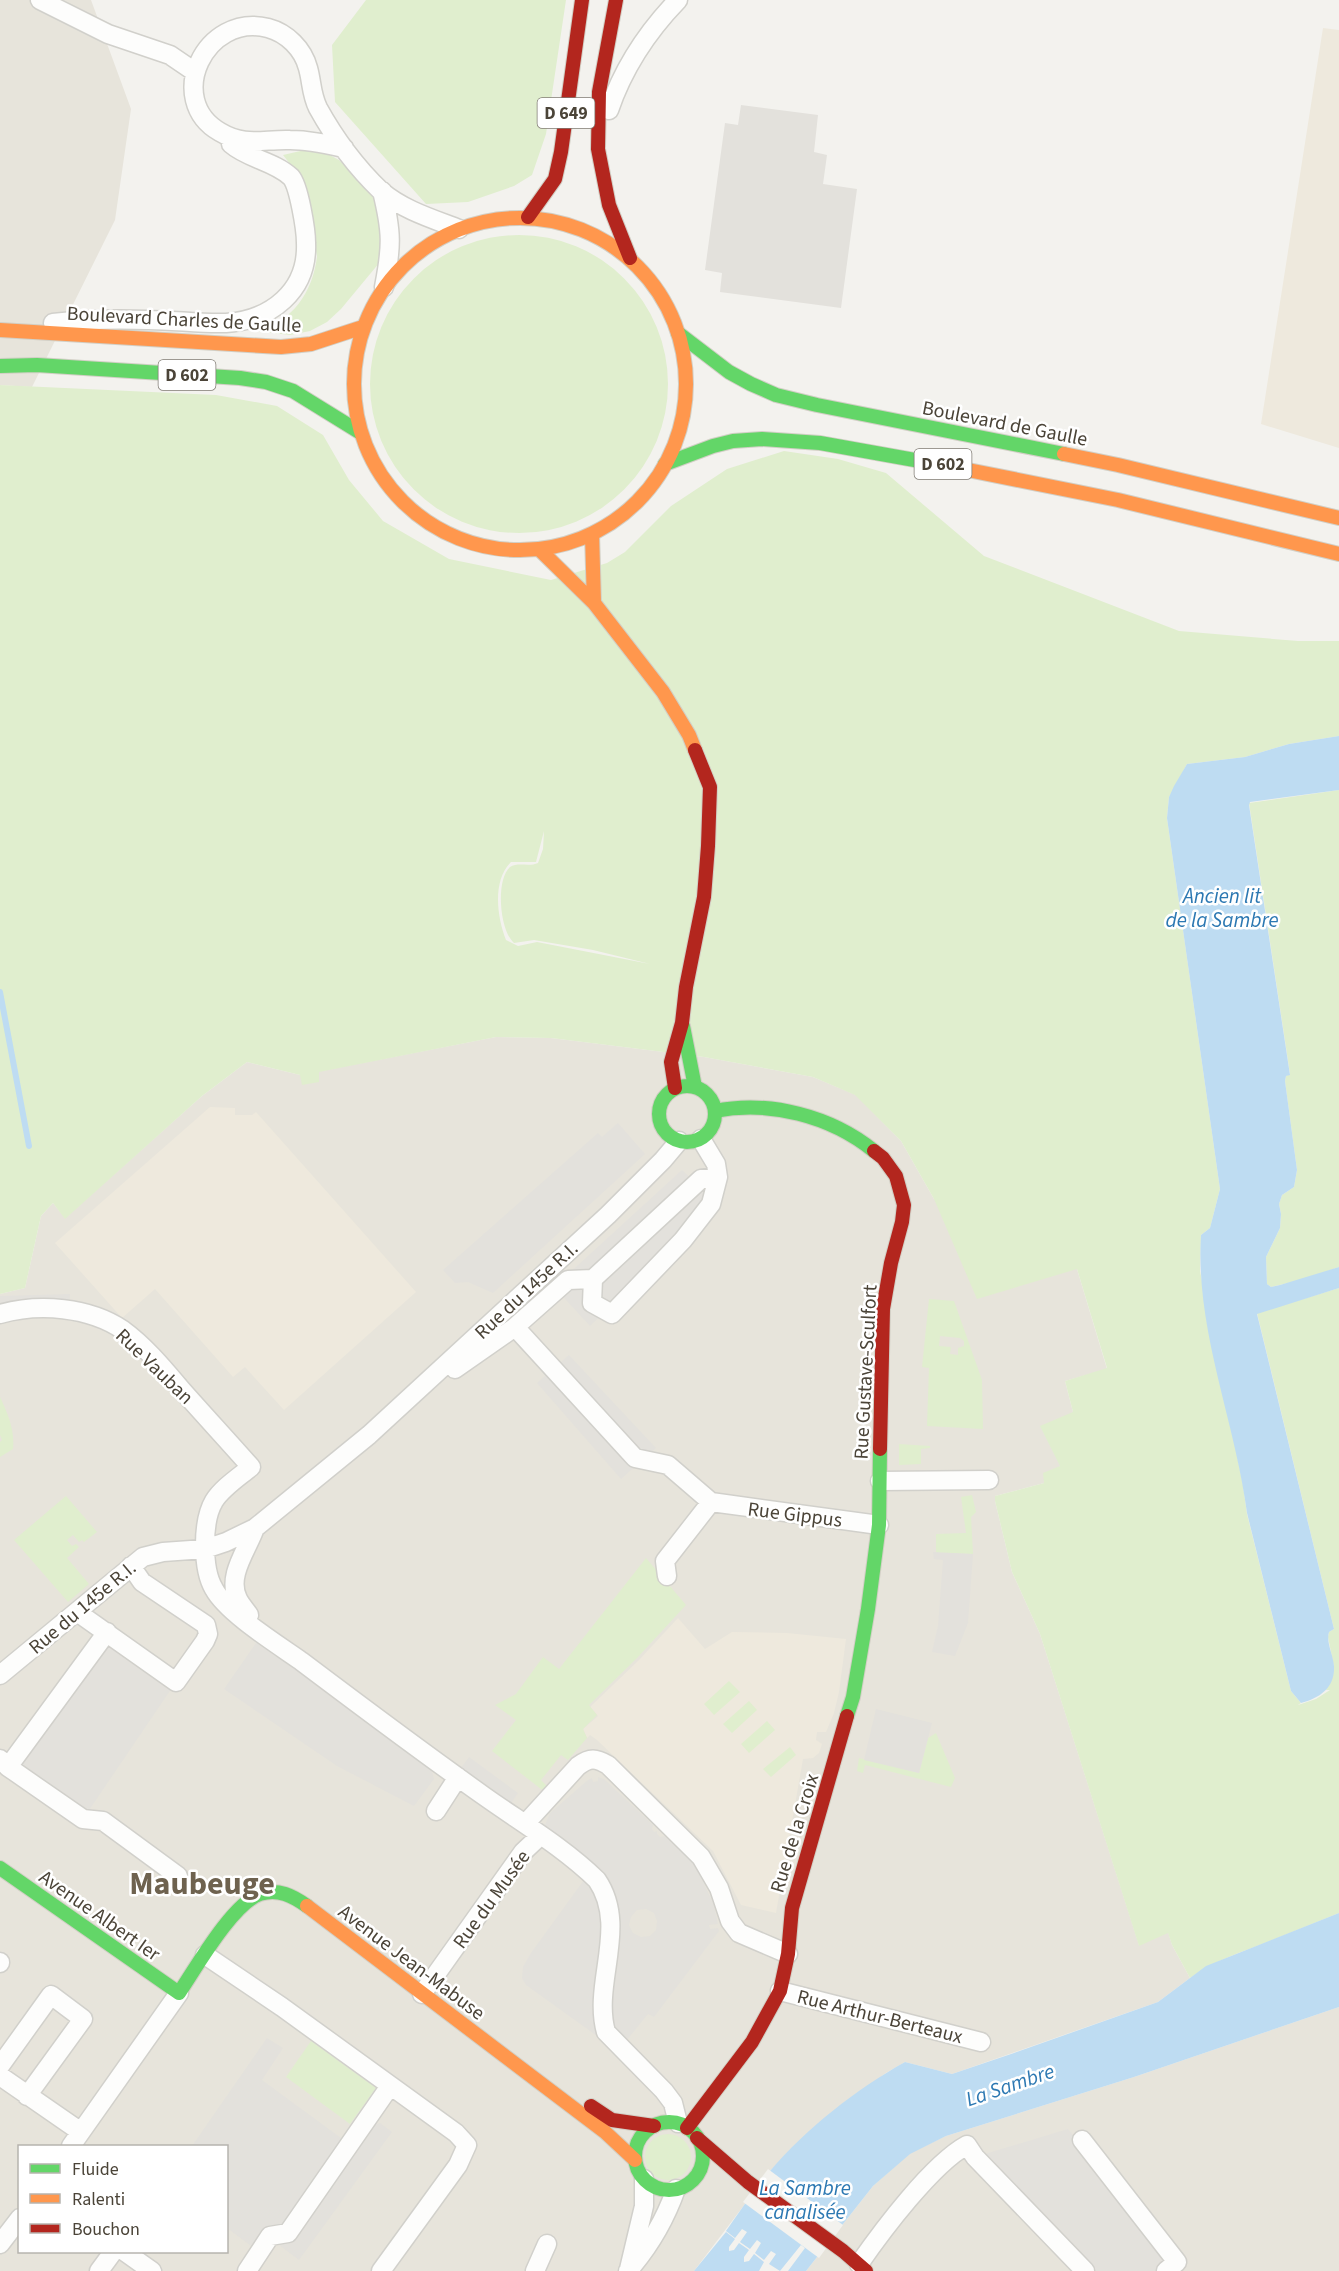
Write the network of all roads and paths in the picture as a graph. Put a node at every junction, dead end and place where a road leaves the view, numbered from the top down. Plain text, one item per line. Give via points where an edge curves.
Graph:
1 (40, 0) edge
2 (582, 0) edge
3 (616, 0) edge
4 (678, 0) edge
5 (195, 72) junction
6 (217, 131) junction
7 (344, 148) junction
8 (598, 149) junction
9 (382, 191) junction
10 (528, 217) junction
11 (459, 229) junction
12 (631, 260) junction
13 (384, 287) junction
14 (363, 327) junction
15 (5, 330) edge
16 (678, 333) junction
17 (0, 366) edge
18 (361, 434) junction
19 (665, 464) junction
20 (1339, 518) edge
21 (592, 534) junction
22 (539, 549) junction
23 (1339, 554) edge
24 (594, 603) junction
25 (682, 1023) junction
26 (695, 1087) junction
27 (675, 1088) junction
28 (715, 1111) junction
29 (700, 1138) junction
30 (679, 1141) junction
31 (718, 1177) junction
32 (593, 1279) junction
33 (0, 1314) edge
34 (516, 1327) junction
35 (369, 1435) junction
36 (989, 1480) dead end
37 (880, 1481) junction
38 (711, 1503) junction
39 (879, 1525) junction
40 (255, 1528) junction
41 (205, 1549) junction
42 (131, 1566) junction
43 (667, 1576) dead end
44 (77, 1611) junction
45 (107, 1632) junction
46 (262, 1633) junction
47 (0, 1675) edge
48 (4, 1763) edge
49 (458, 1777) junction
50 (436, 1811) dead end
51 (525, 1824) junction
52 (541, 1835) junction
53 (0, 1868) edge
54 (178, 1876) dead end
55 (788, 1954) junction
56 (205, 1955) junction
57 (780, 1991) junction
58 (179, 1993) junction
59 (422, 1994) junction
60 (474, 2032) junction
61 (981, 2042) dead end
62 (0, 2066) edge
63 (0, 2076) edge
64 (390, 2086) junction
65 (27, 2096) junction
66 (654, 2126) junction
67 (682, 2126) junction
68 (698, 2138) junction
69 (76, 2139) edge
70 (1082, 2140) dead end
71 (635, 2160) junction
72 (644, 2179) junction
73 (750, 2183) junction
74 (684, 2185) junction
75 (18, 2221) edge
76 (0, 2244) edge
77 (547, 2244) dead end
78 (112, 2253) edge
79 (127, 2253) edge
80 (1171, 2266) edge
81 (862, 2268) edge
82 (99, 2271) edge
83 (152, 2271) edge
84 (247, 2271) edge
85 (381, 2271) edge
86 (535, 2271) edge
87 (628, 2271) edge
88 (1085, 2271) edge

1 - 5 street via 108,34 171,55
2 - 10 main road, D 649 via 555,179
3 - 8 main road, D 649 via 597,104
4 - 8 street via 634,56 617,86
5 - 6 street via 197,104
5 - 7 street via 215,39 238,28 269,28 282,34 294,43 308,68 312,96
6 - 7 street via 234,140 253,143 272,139 309,141
6 - 15 street via 235,147 293,179 306,254 299,281 280,305 264,315 225,323 91,318
7 - 9 street
8 - 12 main road, D 649 via 610,211
9 - 11 street via 404,206
9 - 13 street via 391,247
10 - 11 main road via 492,219
10 - 12 main road via 583,230
11 - 13 main road via 405,263
12 - 16 main road via 651,281
13 - 14 main road
14 - 15 main road, Boulevard Charles de Gaulle / D 602 via 311,344 281,347
14 - 18 main road via 354,369
16 - 19 main road via 686,386 676,439
16 - 20 main road, Boulevard de Gaulle / D 602 via 722,368 777,395 1244,494
17 - 18 main road, D 602 via 38,365 266,382 293,391
18 - 22 main road via 383,479 399,499 433,525 463,541 488,547
19 - 21 main road via 634,505
19 - 23 main road, D 602 via 718,444 795,439 996,475
21 - 22 main road
21 - 24 main road
22 - 24 main road
24 - 25 main road via 663,692 689,735 710,788 704,897
25 - 26 main road
25 - 27 main road via 671,1062
26 - 27 main road
26 - 28 main road via 712,1100
27 - 30 main road via 666,1096 660,1118 669,1136
28 - 29 main road via 709,1131
28 - 37 main road, Rue Gustave-Sculfort via 747,1106 820,1120 873,1150 897,1176 904,1200 883,1309
29 - 30 main road
29 - 31 street via 716,1164
30 - 35 street, Rue du 145e R.I. via 608,1215
31 - 32 street via 701,1179
31 - 32 street via 711,1204 683,1240 612,1314 592,1303
32 - 34 street, Rue du 145e R.I. via 568,1280
33 - 41 street, Rue Vauban via 66,1309 87,1313 123,1330 165,1370 251,1467 214,1500
34 - 35 street, Rue du 145e R.I.
34 - 38 street via 635,1458 668,1465
35 - 40 street, Rue du 145e R.I.
36 - 37 street
37 - 39 main road, Rue Gustave-Sculfort
38 - 39 street, Rue Gippus
38 - 43 street via 665,1561
39 - 55 main road, Rue de la Croix via 853,1697 792,1908
40 - 41 street, Rue du 145e R.I.
40 - 46 street via 235,1582 237,1598
41 - 42 street, Rue du 145e R.I. via 163,1552 143,1557
41 - 46 street via 214,1590
42 - 44 street, Rue du 145e R.I.
42 - 45 street via 142,1582 206,1625 208,1634 176,1682
44 - 45 street
44 - 47 street, Rue du 145e R.I.
45 - 48 street
46 - 49 street
48 - 54 street via 83,1819 103,1821
49 - 50 street
49 - 51 street
51 - 52 street
51 - 55 street via 578,1766 594,1758 601,1761 701,1857 739,1933
52 - 59 street, Rue du Musée via 523,1852
52 - 67 street via 601,1887 612,1935 603,1989 602,2019 606,2032 673,2103
53 - 58 main road, Avenue Albert Ier
55 - 57 main road, Rue de la Croix
56 - 58 main road, Avenue Jean-Mabuse
56 - 59 main road, Avenue Jean-Mabuse via 253,1898 286,1893
56 - 64 street
57 - 61 street, Rue Arthur-Berteaux
57 - 67 main road, Rue de la Croix via 752,2042
58 - 69 street
59 - 60 main road, Avenue Jean-Mabuse
60 - 66 main road via 612,2120
60 - 71 main road, Avenue Jean-Mabuse via 605,2132
62 - 65 street via 51,1995 83,2019
63 - 65 street
64 - 84 street via 288,2233 270,2236
64 - 85 street via 467,2145 458,2165
65 - 69 street
66 - 67 main road via 669,2122
66 - 71 main road via 639,2140
67 - 68 main road
68 - 73 main road
68 - 74 main road via 702,2161 698,2172
70 - 80 street
71 - 72 main road
72 - 74 main road via 664,2190
72 - 87 street via 644,2206
73 - 74 main road
73 - 81 main road
74 - 87 street via 646,2251
75 - 76 street
77 - 86 street
78 - 82 street
79 - 83 street
81 - 88 street via 884,2231 923,2184 967,2145

